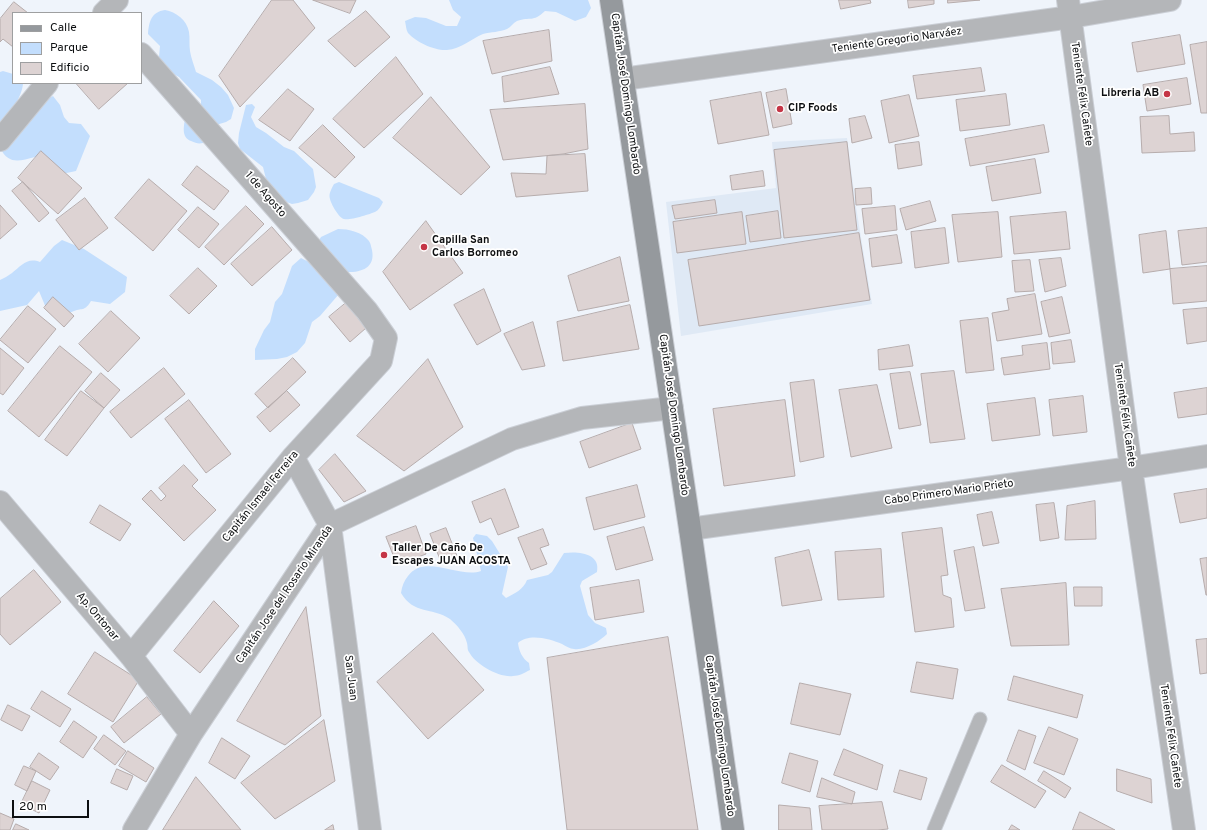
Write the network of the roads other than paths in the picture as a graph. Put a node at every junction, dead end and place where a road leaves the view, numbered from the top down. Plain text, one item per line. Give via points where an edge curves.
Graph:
1 (94, 0) edge
2 (117, 0) edge
3 (611, 0) edge
4 (1170, 0) edge
5 (1070, 8) edge
6 (104, 12) edge
7 (106, 12) edge
8 (142, 55) edge
9 (623, 80) junction
10 (46, 84) edge
11 (0, 140) edge
12 (386, 338) joint
13 (672, 408) junction
14 (1207, 456) edge
15 (293, 457) junction
16 (1131, 468) junction
17 (0, 502) edge
18 (330, 525) junction
19 (690, 529) junction
20 (131, 656) junction
21 (980, 719) dead end
22 (191, 734) junction
23 (134, 830) edge
24 (370, 830) edge
25 (733, 830) edge
26 (934, 830) edge
27 (1184, 830) edge

1 - 6 street
2 - 7 street
3 - 9 street, Capitán José Domingo Lombardo
4 - 5 street, Teniente Gregorio Narváez
5 - 9 street, Teniente Gregorio Narváez
5 - 16 street, Teniente Félix Cañete
8 - 12 street, 1 de Agosto via 367,311
9 - 13 street, Capitán José Domingo Lombardo
10 - 11 street
12 - 15 street, Capitán Ismael Ferreira via 380,361
13 - 18 street, Capitán Jose del Rosario Miranda via 582,418 512,439
13 - 19 street, Capitán José Domingo Lombardo
14 - 16 street, Cabo Primero Mario Prieto
15 - 18 street
15 - 20 street, Capitán Ismael Ferreira
16 - 19 street, Cabo Primero Mario Prieto
16 - 27 street, Teniente Félix Cañete
17 - 20 street, Ap. Ontonar
18 - 22 street, Capitán Jose del Rosario Miranda
18 - 24 street, San Juan
19 - 25 street, Capitán José Domingo Lombardo
20 - 22 street, Ap. Ontonar
21 - 26 lane
22 - 23 street, Capitán Jose del Rosario Miranda

